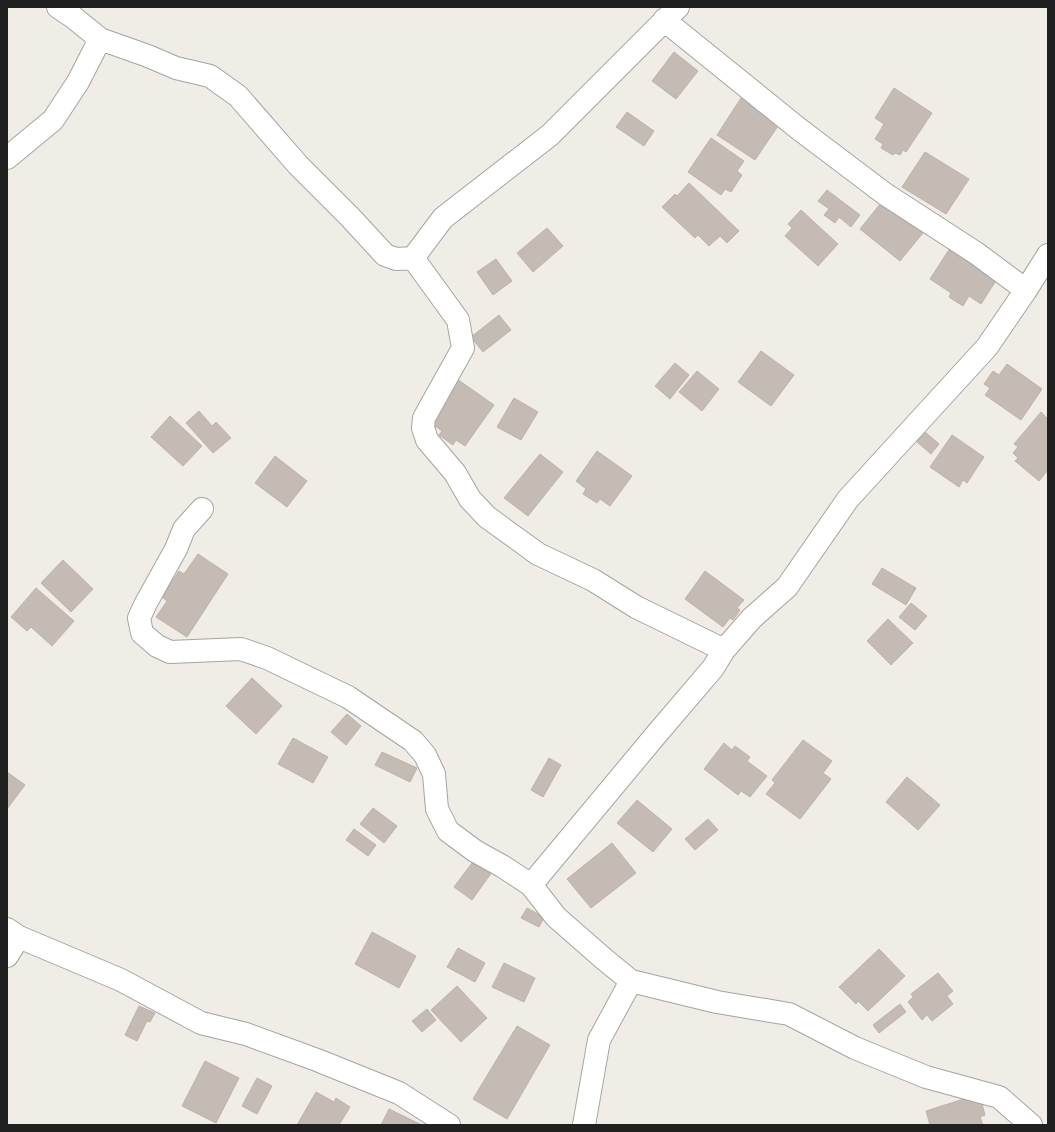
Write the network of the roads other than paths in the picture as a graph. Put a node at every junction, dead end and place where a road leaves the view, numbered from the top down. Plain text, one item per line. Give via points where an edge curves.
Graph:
1 (58, 7) edge
2 (671, 14) edge
3 (100, 39) junction
4 (7, 158) edge
5 (1048, 255) edge
6 (413, 258) junction
7 (1026, 290) junction
8 (202, 509) dead end
9 (724, 650) junction
10 (532, 885) junction
11 (13, 933) edge
12 (7, 956) edge
13 (631, 981) junction
14 (449, 1125) edge
15 (584, 1125) edge
16 (1031, 1125) edge

1 - 3 street
2 - 6 street via 550,135 443,218
2 - 7 street via 799,129 885,194 976,253
3 - 4 street via 78,82 53,120
3 - 6 street via 176,68 210,76 238,96 298,165 385,255 396,259
5 - 7 street
6 - 9 street via 458,320 463,348 424,418 423,428 427,440 455,473 470,499 487,517 538,554 593,580 636,607
7 - 9 street via 987,347 848,499 787,587 752,618
8 - 10 street via 184,528 176,549 146,603 139,618 142,633 157,646 170,652 240,649 267,658 348,697 413,741 425,755 434,774 437,809 448,831 475,852
9 - 10 street via 713,668
10 - 13 street via 556,917
11 - 12 street
11 - 14 street via 121,980 201,1023 246,1034 400,1093
13 - 15 street via 599,1040
13 - 16 street via 717,1002 789,1014 855,1048 926,1077 999,1097

